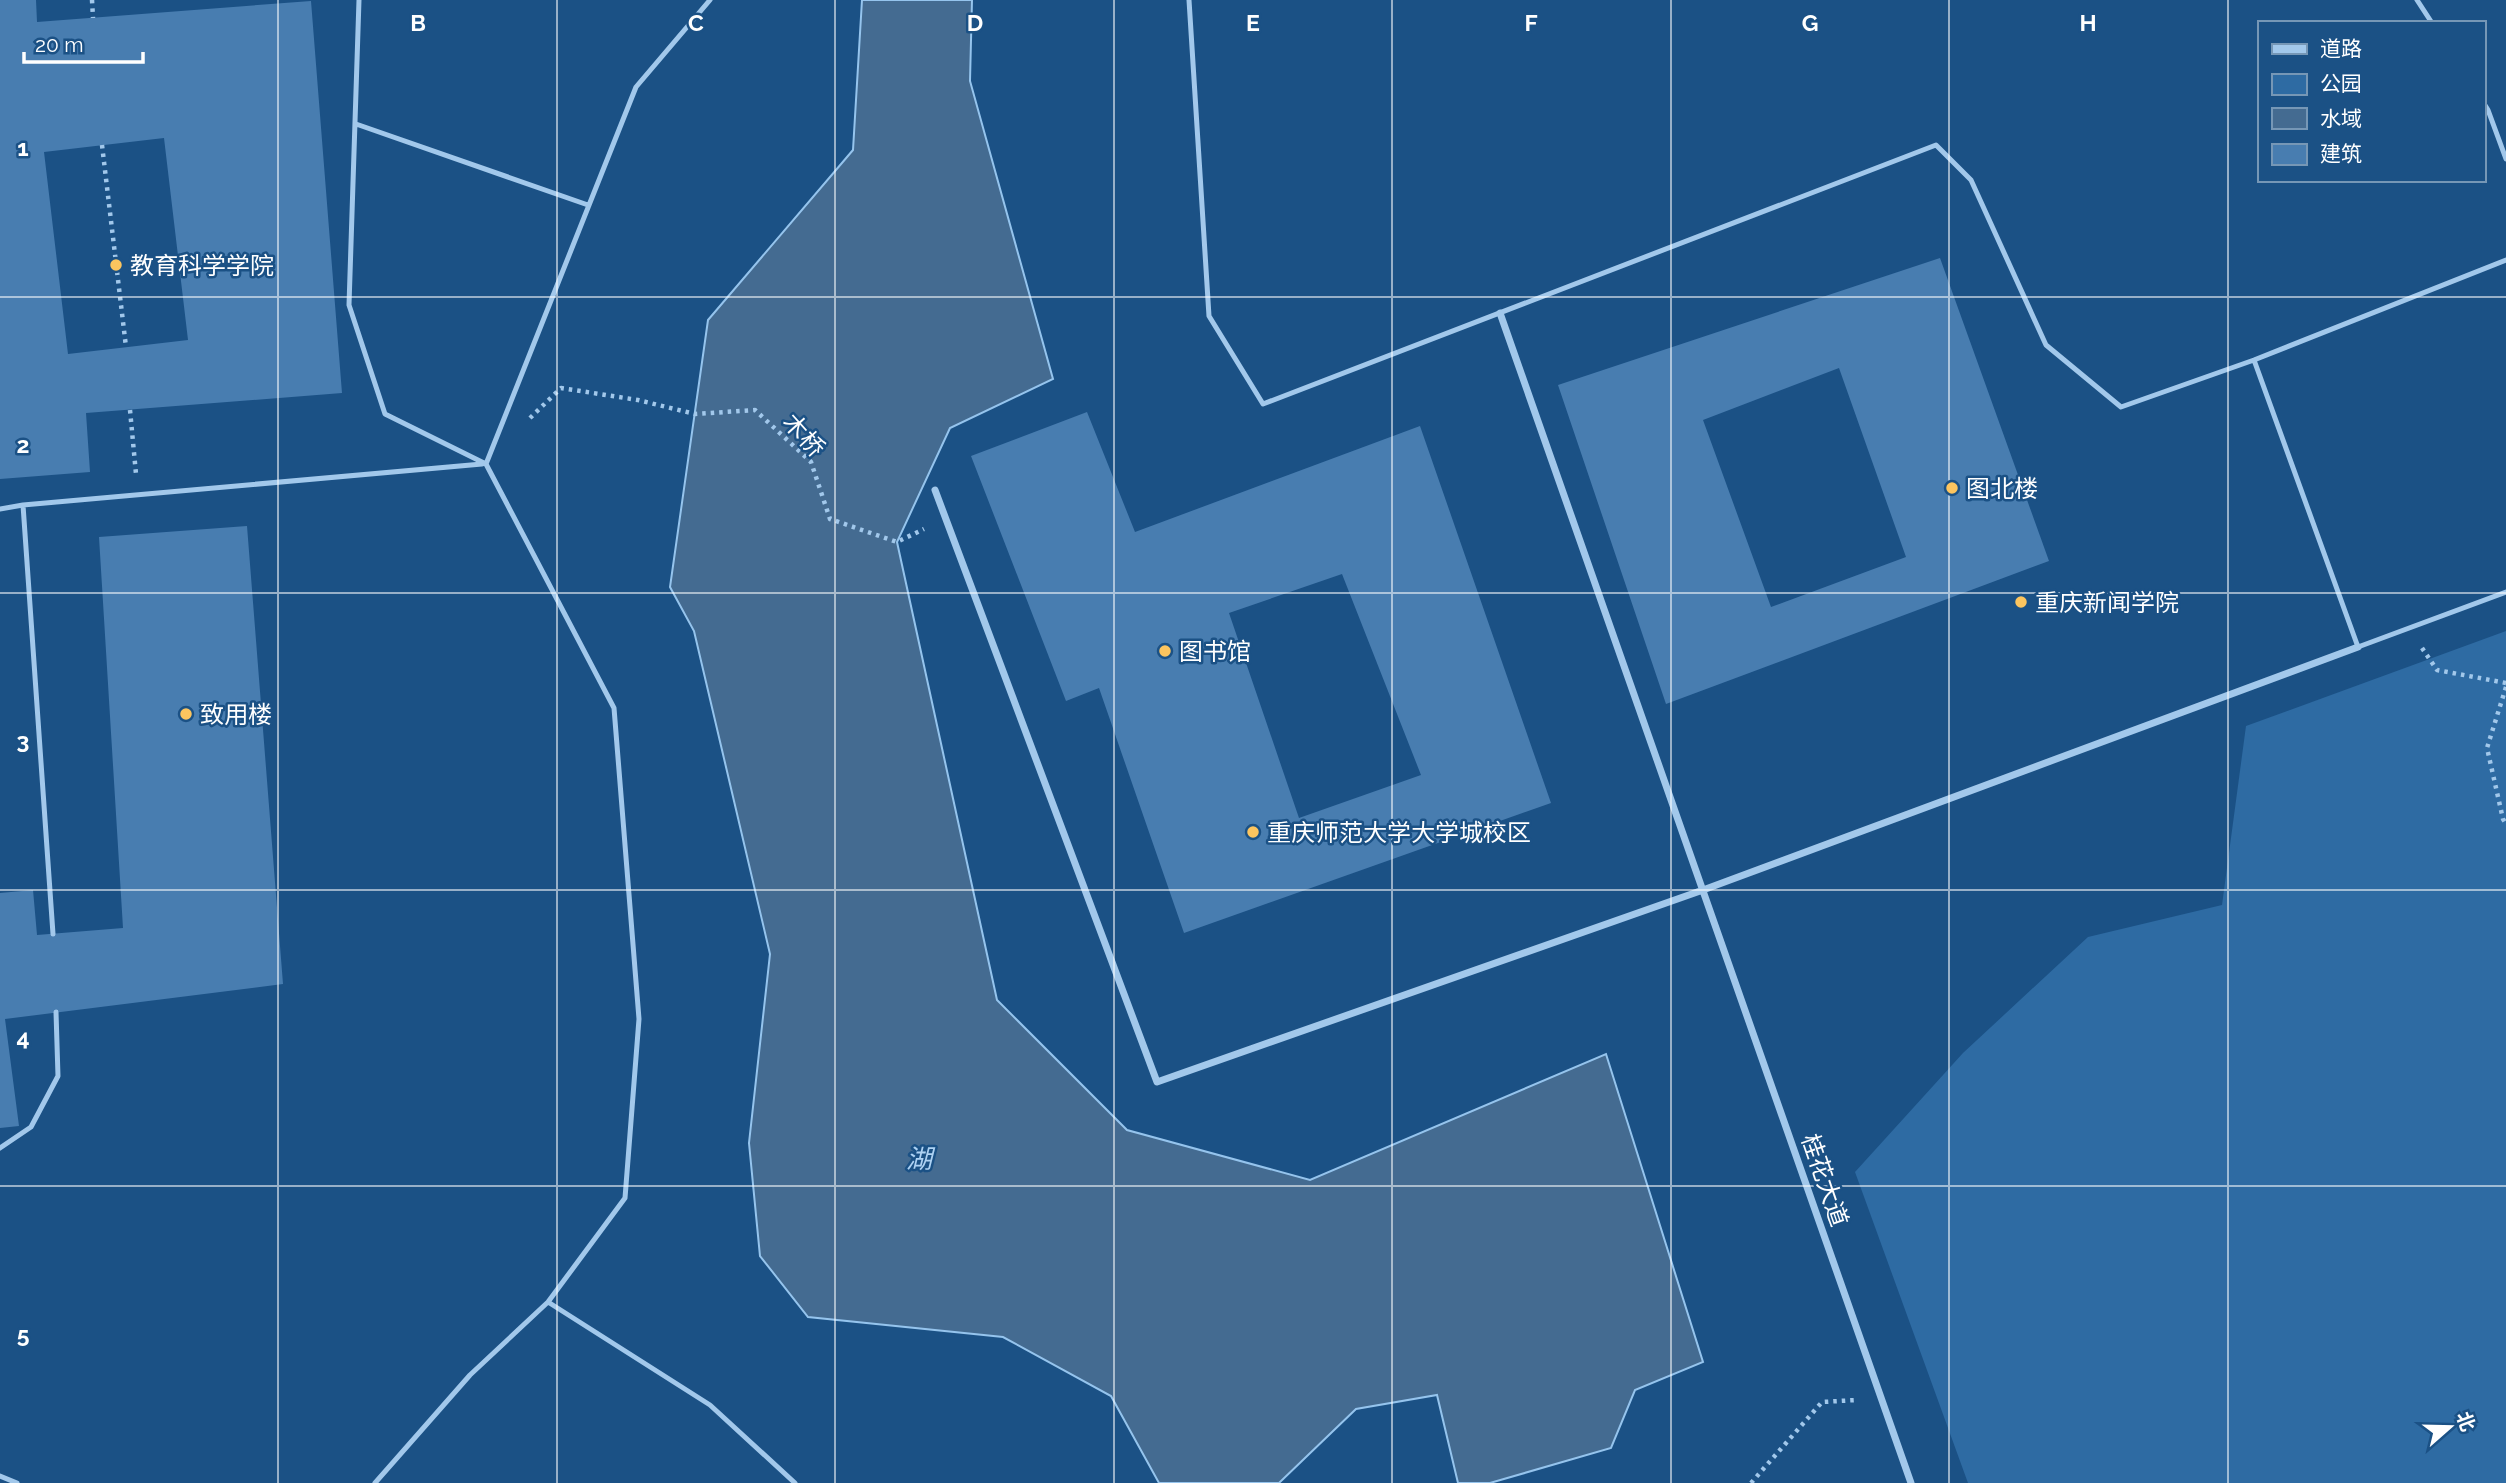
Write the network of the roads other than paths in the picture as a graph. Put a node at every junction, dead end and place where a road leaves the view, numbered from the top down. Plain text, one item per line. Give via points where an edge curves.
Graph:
1 (359, 0) edge
2 (710, 0) edge
3 (1189, 0) edge
4 (2417, 0) edge
5 (2431, 21) edge
6 (2485, 105) edge
7 (356, 124) junction
8 (2506, 159) edge
9 (589, 205) junction
10 (2506, 260) edge
11 (1500, 313) junction
12 (2254, 360) junction
13 (486, 464) junction
14 (935, 490) dead end
15 (23, 505) junction
16 (0, 509) edge
17 (2506, 592) edge
18 (2358, 647) junction
19 (1703, 890) junction
20 (53, 934) dead end
21 (56, 1012) dead end
22 (0, 1148) edge
23 (548, 1302) junction
24 (0, 1476) edge
25 (17, 1483) edge
26 (375, 1483) edge
27 (796, 1483) edge
28 (1911, 1483) edge

1 - 7 lane
2 - 9 lane via 636,87
3 - 11 lane via 1209,316 1263,404
4 - 5 lane
6 - 8 lane
7 - 9 lane
7 - 13 lane via 349,305 385,414
9 - 13 lane
10 - 12 lane
11 - 12 lane via 1936,145 1971,180 2046,345 2121,407
11 - 19 street, 桂花大道
12 - 18 lane
13 - 15 lane
13 - 23 lane via 614,708 639,1019 625,1198
14 - 19 street via 1157,1082
15 - 16 lane
15 - 20 lane
17 - 18 lane
18 - 19 street
19 - 28 street, 桂花大道
21 - 22 lane via 58,1076 31,1127
23 - 26 lane via 470,1376
23 - 27 lane via 709,1405
24 - 25 lane

